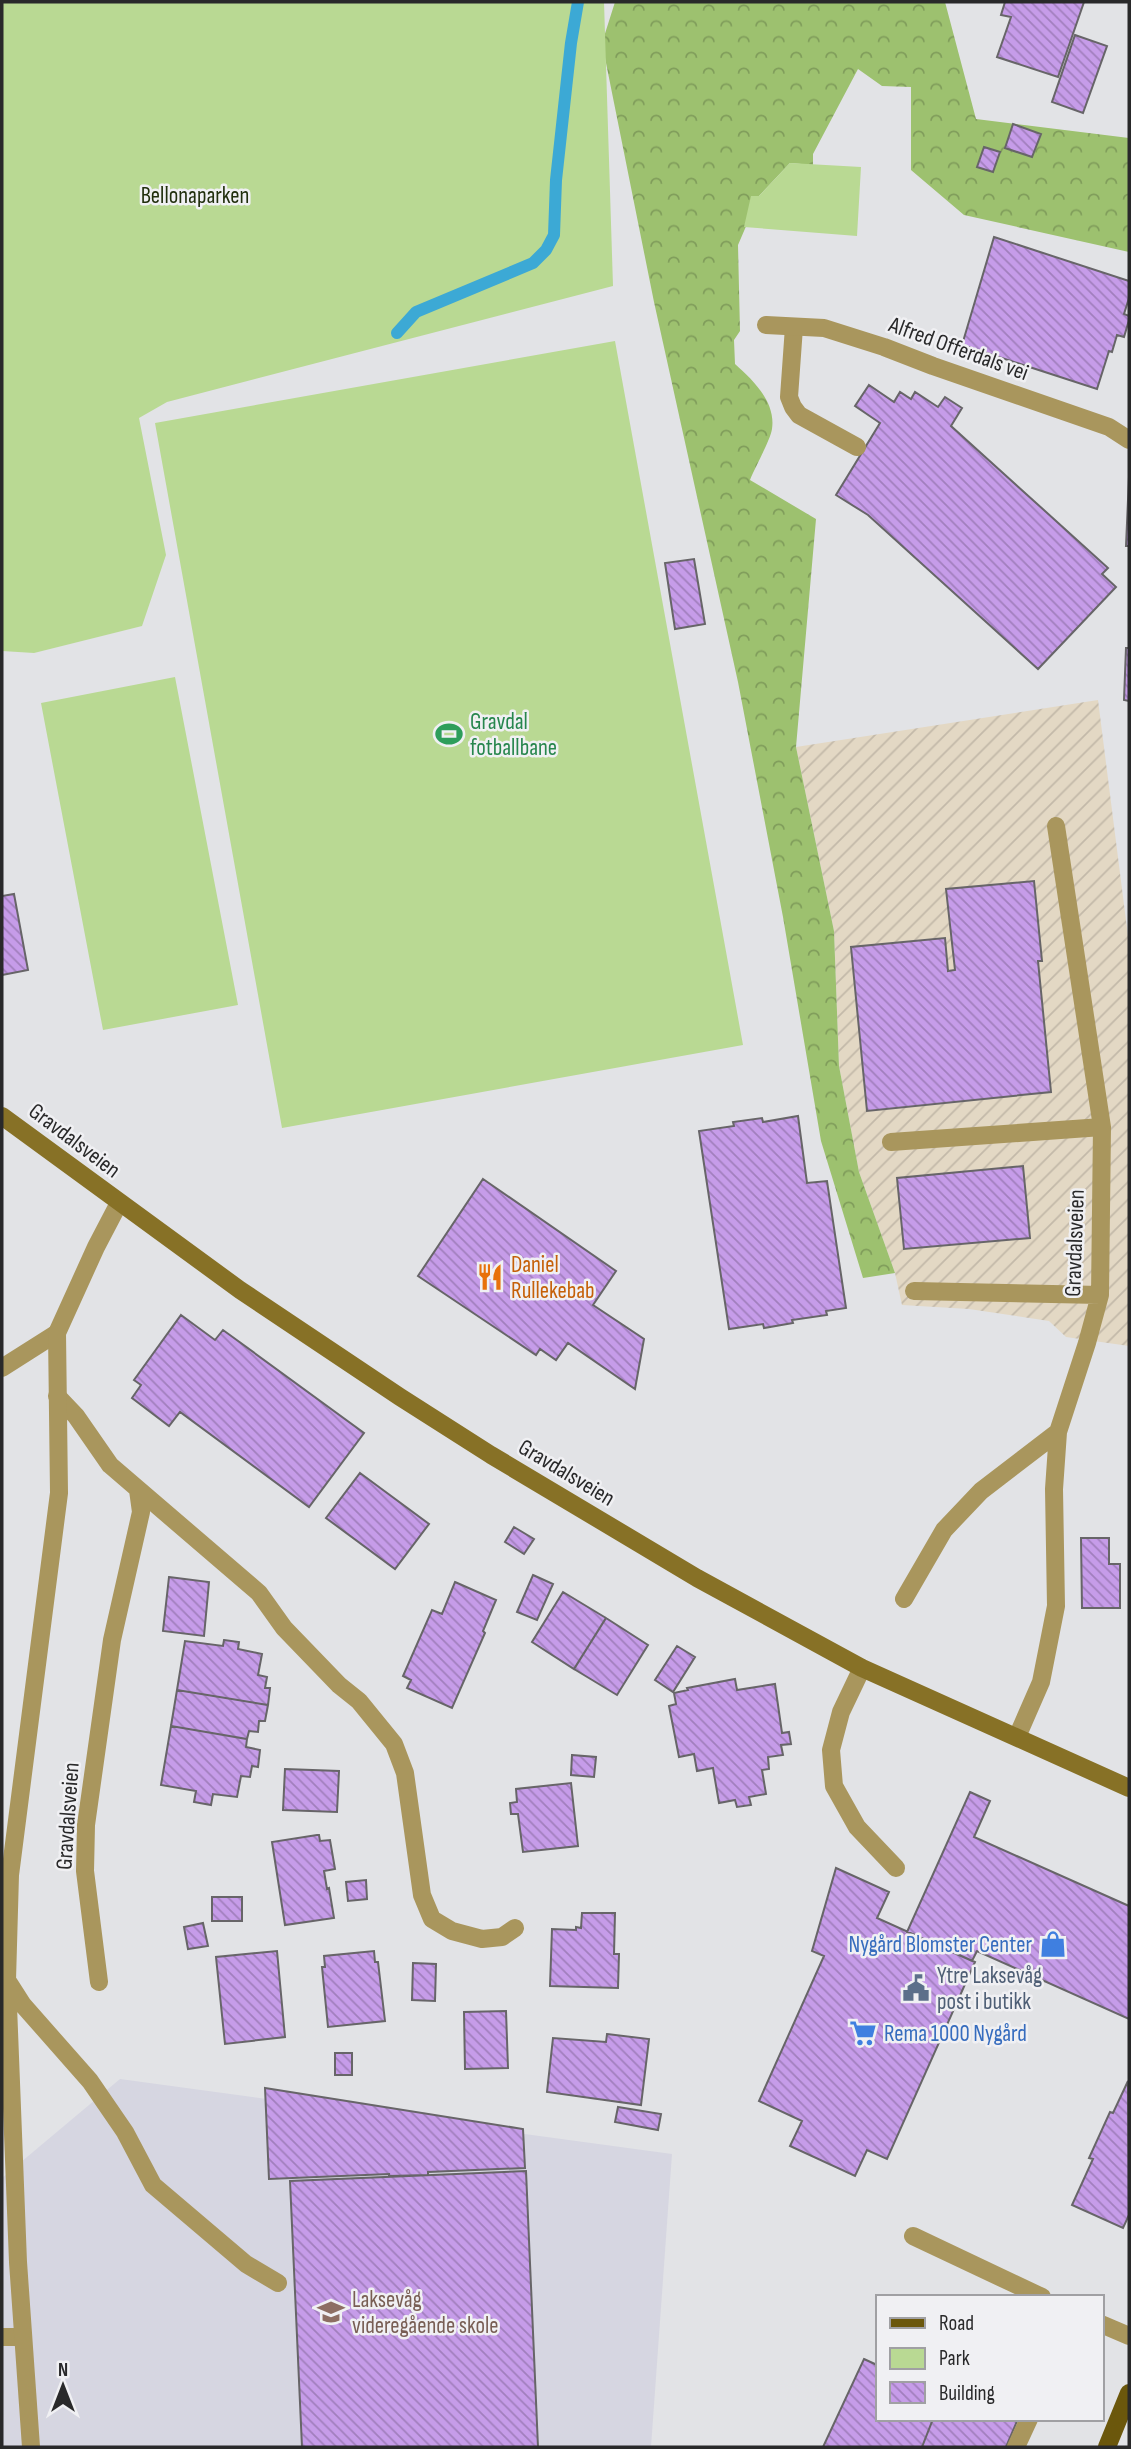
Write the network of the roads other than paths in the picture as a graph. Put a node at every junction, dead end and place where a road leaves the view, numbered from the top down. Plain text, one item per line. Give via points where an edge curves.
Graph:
1 (766, 325) dead end
2 (794, 327) junction
3 (1129, 440) edge
4 (858, 447) dead end
5 (1056, 826) dead end
6 (2, 1116) edge
7 (1102, 1127) junction
8 (891, 1142) dead end
9 (119, 1203) junction
10 (914, 1291) dead end
11 (1100, 1295) junction
12 (57, 1334) junction
13 (2, 1368) edge
14 (57, 1395) junction
15 (1058, 1432) junction
16 (138, 1490) junction
17 (904, 1599) dead end
18 (862, 1668) junction
19 (1017, 1737) junction
20 (1128, 1788) edge
21 (896, 1868) dead end
22 (515, 1928) dead end
23 (7, 1980) junction
24 (99, 1982) dead end
25 (5, 2001) edge
26 (913, 2236) dead end
27 (278, 2283) dead end
28 (1038, 2295) edge
29 (1103, 2325) edge
30 (1129, 2336) edge
31 (2, 2337) edge
32 (23, 2337) junction
33 (1129, 2393) edge
34 (1027, 2421) edge
35 (31, 2447) edge
36 (1016, 2447) edge
37 (1107, 2447) edge

1 - 2 street, Alfred Offerdals vei
2 - 3 street, Alfred Offerdals vei via 824,328 884,347 1109,427
2 - 4 street via 789,397 793,407 799,415
5 - 7 street, Gravdalsveien
6 - 9 main road, Gravdalsveien
7 - 8 street
7 - 11 street, Gravdalsveien
9 - 12 street, Gravdalsveien
9 - 18 main road, Gravdalsveien via 240,1290 467,1440 696,1578
10 - 11 street
11 - 15 street, Gravdalsveien
12 - 13 street
12 - 14 street, Gravdalsveien
14 - 16 street via 110,1465
14 - 23 street, Gravdalsveien via 59,1493 10,1875
15 - 17 street via 981,1491 944,1530
15 - 19 street, Gravdalsveien via 1056,1606 1041,1682
16 - 22 street via 259,1593 284,1628 359,1700 394,1744 405,1773 422,1895 432,1919 452,1931 482,1939 502,1937
16 - 24 street, Gravdalsveien via 141,1512 112,1640 86,1825 85,1871
18 - 19 main road, Gravdalsveien
18 - 21 street via 841,1712 831,1750 834,1786 857,1827
19 - 20 main road, Gravdalsveien
23 - 25 street, Gravdalsveien
23 - 27 street via 23,2005 90,2081 125,2132 153,2185 246,2264
25 - 32 street, Gravdalsveien
26 - 28 street
29 - 30 street
31 - 32 street
32 - 35 street, Gravdalsveien
33 - 37 main road
34 - 36 street

